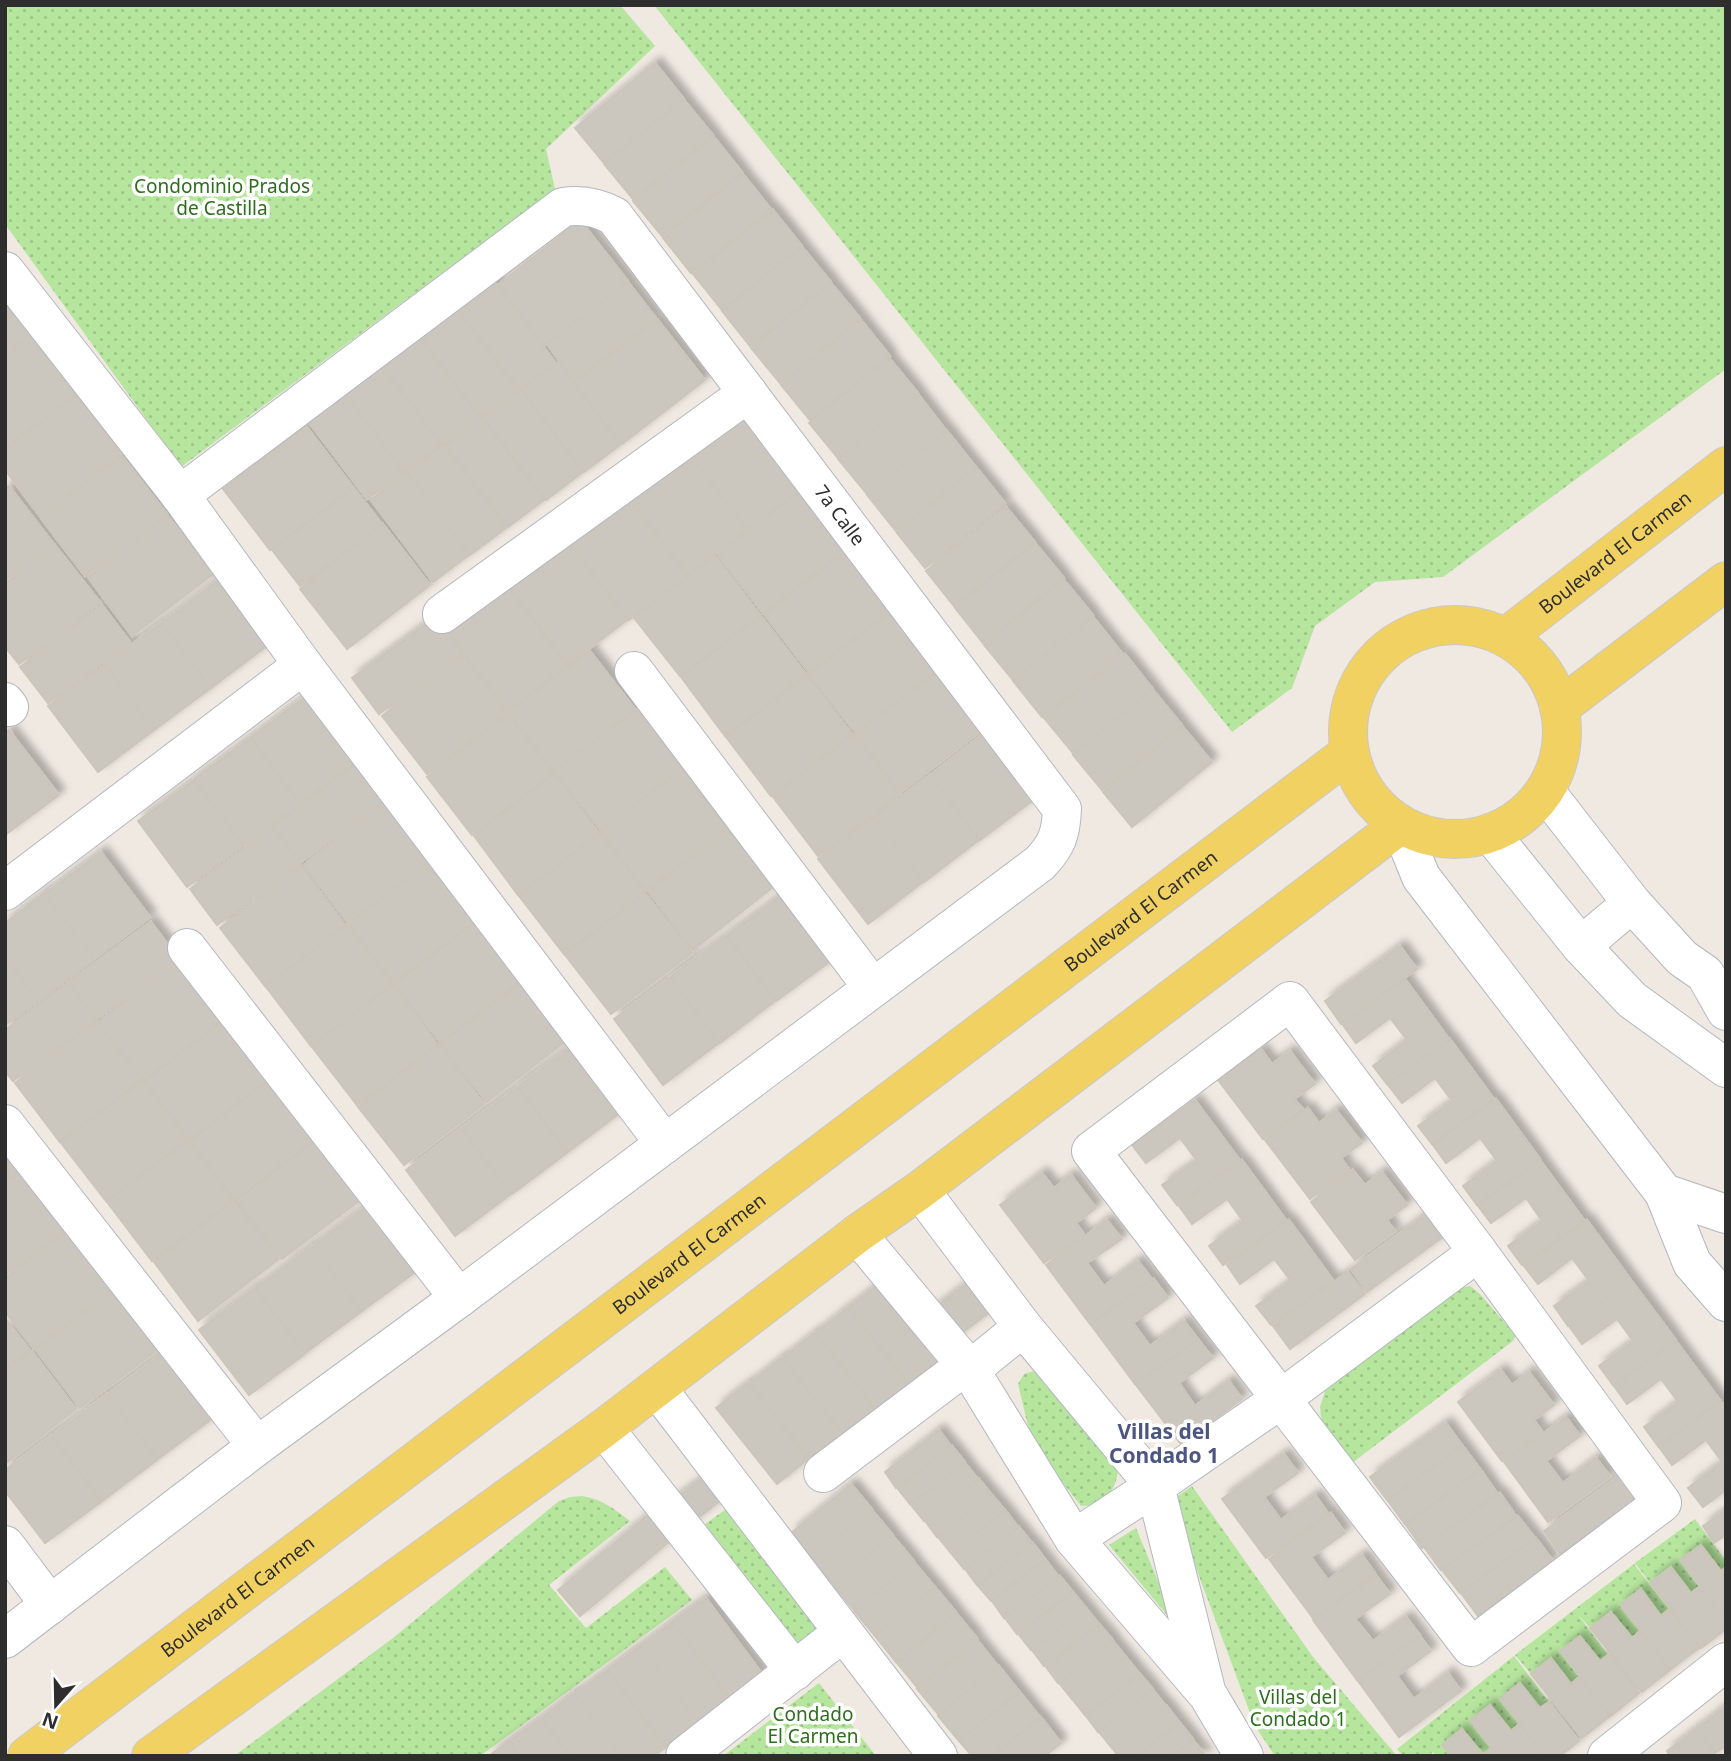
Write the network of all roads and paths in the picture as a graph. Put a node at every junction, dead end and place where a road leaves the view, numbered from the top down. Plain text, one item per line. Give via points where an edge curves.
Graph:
1 (5, 271) edge
2 (748, 393) junction
3 (1726, 466) edge
4 (180, 495) junction
5 (1726, 581) edge
6 (442, 614) dead end
7 (1506, 637) junction
8 (303, 665) junction
9 (634, 671) dead end
10 (1559, 708) junction
11 (1350, 752) junction
12 (1545, 791) junction
13 (1400, 825) junction
14 (1490, 833) junction
15 (5, 891) edge
16 (1632, 903) junction
17 (1581, 946) junction
18 (187, 948) dead end
19 (1716, 966) edge
20 (873, 988) junction
21 (1726, 1011) edge
22 (1726, 1068) edge
23 (5, 1124) edge
24 (665, 1144) junction
25 (920, 1190) junction
26 (1664, 1193) junction
27 (1726, 1214) edge
28 (857, 1234) junction
29 (1478, 1252) junction
30 (459, 1298) junction
31 (1726, 1303) edge
32 (1023, 1327) junction
33 (968, 1367) junction
34 (657, 1388) junction
35 (1281, 1399) junction
36 (604, 1428) junction
37 (257, 1446) junction
38 (823, 1473) dead end
39 (1155, 1486) junction
40 (1074, 1539) junction
41 (5, 1545) edge
42 (50, 1605) junction
43 (842, 1633) junction
44 (5, 1639) edge
45 (1726, 1662) edge
46 (795, 1671) junction
47 (1208, 1695) junction
48 (27, 1756) edge
49 (151, 1756) edge
50 (685, 1756) edge
51 (938, 1756) edge
52 (1244, 1756) edge
53 (1606, 1756) edge

1 - 4 street
2 - 4 street, 7a Calle via 614,216 576,205 563,208
2 - 6 street
2 - 20 street, 7a Calle via 1062,809 1057,842 1040,863
3 - 7 main road, Boulevard El Carmen
4 - 8 street
5 - 10 main road
7 - 10 main road via 1533,658 1552,685
7 - 11 main road via 1474,626 1436,626 1400,638 1372,663 1353,695 1346,732
8 - 15 street
8 - 24 street
9 - 20 street
10 - 12 main road via 1562,752
11 - 13 main road via 1353,769 1371,802
11 - 48 main road, Boulevard El Carmen
12 - 14 main road via 1530,811
12 - 16 street
13 - 14 main road via 1436,839 1469,839
13 - 25 main road
13 - 26 street via 1421,877
14 - 17 street
16 - 17 street
16 - 19 street via 1682,958
17 - 22 street via 1632,1000
18 - 30 street
19 - 21 street
20 - 24 street
23 - 37 street
24 - 30 street
25 - 28 main road
25 - 32 street
26 - 27 street
26 - 31 street via 1692,1263
28 - 33 street
28 - 34 main road
29 - 35 street
29 - 35 street via 1662,1503 1471,1647
29 - 35 street via 1290,1001 1279,1009 1091,1151
30 - 37 street
32 - 33 street
32 - 39 street
33 - 38 street
33 - 40 street
34 - 36 main road
34 - 43 street
35 - 39 street
36 - 46 street
36 - 49 main road
37 - 42 street
39 - 40 street
39 - 47 street
40 - 47 street
41 - 42 street
42 - 44 street
43 - 46 street
43 - 51 street
45 - 53 street
46 - 50 street
47 - 52 street

